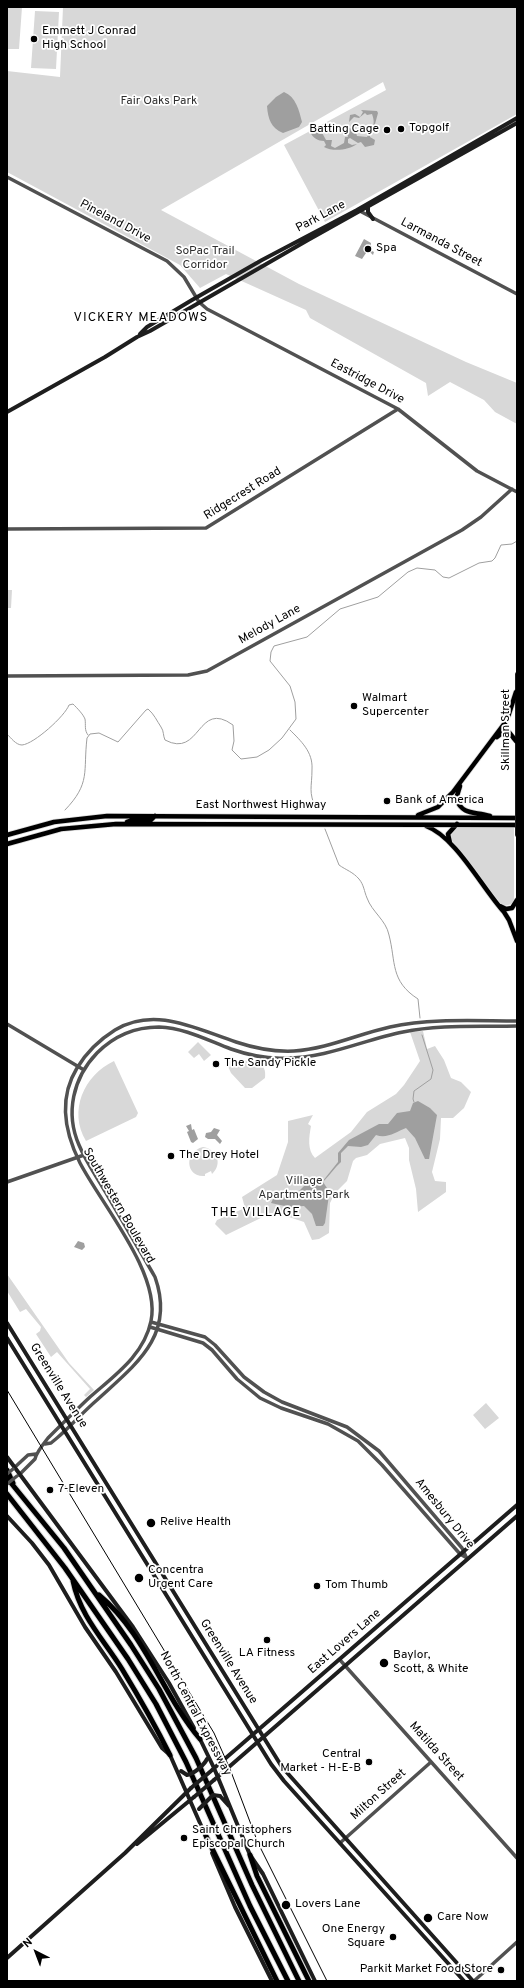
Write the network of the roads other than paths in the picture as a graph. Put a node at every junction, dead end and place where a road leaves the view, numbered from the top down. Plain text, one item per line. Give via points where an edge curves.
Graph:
1 (517, 118) edge
2 (517, 123) edge
3 (7, 177) edge
4 (368, 207) junction
5 (359, 211) junction
6 (373, 219) junction
7 (299, 243) junction
8 (262, 260) junction
9 (265, 265) junction
10 (517, 294) edge
11 (196, 297) junction
12 (199, 302) junction
13 (137, 337) junction
14 (398, 409) junction
15 (7, 412) edge
16 (512, 489) junction
17 (517, 492) edge
18 (7, 529) edge
19 (517, 674) edge
20 (7, 676) edge
21 (516, 692) edge
22 (516, 740) edge
23 (517, 805) edge
24 (155, 816) junction
25 (360, 817) junction
26 (414, 817) junction
27 (496, 817) junction
28 (517, 818) edge
29 (123, 824) junction
30 (338, 824) junction
31 (457, 824) junction
32 (517, 824) edge
33 (423, 825) junction
34 (7, 835) edge
35 (517, 835) edge
36 (450, 843) junction
37 (7, 844) edge
38 (517, 900) edge
39 (496, 901) junction
40 (517, 941) edge
41 (454, 1021) junction
42 (517, 1021) edge
43 (7, 1024) edge
44 (404, 1024) junction
45 (517, 1026) edge
46 (454, 1027) junction
47 (405, 1032) junction
48 (78, 1066) junction
49 (84, 1070) junction
50 (84, 1155) junction
51 (78, 1157) junction
52 (7, 1182) edge
53 (105, 1191) junction
54 (99, 1194) junction
55 (147, 1263) junction
56 (141, 1266) junction
57 (151, 1322) junction
58 (7, 1323) edge
59 (158, 1323) junction
60 (150, 1327) junction
61 (157, 1329) junction
62 (7, 1338) edge
63 (35, 1367) junction
64 (28, 1371) junction
65 (266, 1394) junction
66 (262, 1399) junction
67 (78, 1409) junction
68 (83, 1413) junction
69 (67, 1420) junction
70 (61, 1425) junction
71 (71, 1426) junction
72 (65, 1431) junction
73 (45, 1444) junction
74 (36, 1454) junction
75 (7, 1457) edge
76 (11, 1469) edge
77 (7, 1474) edge
78 (19, 1475) junction
79 (7, 1478) edge
80 (104, 1479) junction
81 (97, 1483) junction
82 (7, 1484) edge
83 (15, 1487) junction
84 (417, 1495) junction
85 (8, 1496) edge
86 (412, 1499) junction
87 (517, 1505) edge
88 (7, 1516) edge
89 (517, 1516) edge
90 (130, 1522) junction
91 (124, 1526) junction
92 (462, 1553) junction
93 (468, 1559) junction
94 (161, 1572) junction
95 (155, 1576) junction
96 (73, 1578) junction
97 (94, 1591) junction
98 (401, 1607) junction
99 (406, 1612) junction
100 (340, 1660) junction
101 (345, 1666) junction
102 (259, 1730) junction
103 (254, 1735) junction
104 (263, 1737) junction
105 (200, 1739) junction
106 (258, 1742) junction
107 (206, 1752) junction
108 (170, 1755) junction
109 (431, 1762) junction
110 (176, 1767) junction
111 (213, 1770) junction
112 (218, 1776) junction
113 (186, 1793) junction
114 (190, 1801) junction
115 (232, 1809) junction
116 (198, 1818) junction
117 (206, 1836) junction
118 (346, 1838) junction
119 (340, 1843) junction
120 (125, 1853) junction
121 (250, 1855) junction
122 (517, 1858) edge
123 (400, 1899) junction
124 (395, 1904) junction
125 (426, 1928) junction
126 (420, 1933) junction
127 (517, 1942) edge
128 (7, 1958) edge
129 (272, 1981) edge
130 (277, 1981) edge
131 (288, 1981) edge
132 (300, 1981) edge
133 (309, 1981) edge
134 (315, 1981) edge
135 (464, 1981) edge
136 (474, 1981) edge

1 - 5 main road, Park Lane
2 - 4 main road, Park Lane
3 - 11 street, Pineland Drive via 167,261 184,277
4 - 5 main road, Park Lane
4 - 6 main road
5 - 6 street, Larmanda Street
5 - 7 main road, Park Lane
6 - 10 street, Larmanda Street
7 - 8 main road, Park Lane
7 - 9 main road, Park Lane
8 - 9 main road
8 - 11 main road, Park Lane
9 - 12 main road, Park Lane
11 - 12 street, Pineland Drive
11 - 13 main road, Park Lane via 147,327
12 - 13 main road, Park Lane
12 - 14 street, Eastridge Drive via 211,312
13 - 15 main road, Park Lane
14 - 16 street, Eastridge Drive via 472,467
14 - 18 street, Ridgecrest Road via 206,528
16 - 17 street, Eastridge Drive
16 - 20 street, Melody Lane via 482,517 462,530 207,671 188,675
19 - 21 main road, Skillman Street
21 - 22 main road, Skillman Street
21 - 26 main road via 507,720 454,792 438,808
22 - 23 main road, Skillman Street
22 - 27 main road via 510,732 502,732 458,789 456,799 466,812
23 - 35 main road, Skillman Street, bridge
24 - 25 main road, East Northwest Highway
24 - 29 main road via 151,820 133,820
24 - 34 main road, East Northwest Highway via 106,816 67,820 38,825
25 - 26 main road, East Northwest Highway
25 - 30 main road via 356,821 343,821
26 - 27 main road, East Northwest Highway
27 - 28 main road, East Northwest Highway
29 - 30 main road, East Northwest Highway
29 - 37 main road, East Northwest Highway via 61,829
30 - 33 main road, East Northwest Highway
31 - 32 main road, East Northwest Highway
31 - 33 main road, East Northwest Highway
31 - 36 main road via 448,834
33 - 36 main road via 434,829
36 - 39 main road
38 - 39 main road via 509,909
39 - 40 main road via 509,920
41 - 42 street, Southwestern Boulevard
41 - 44 street, Southwestern Boulevard
41 - 46 street
43 - 48 street
44 - 47 street
44 - 48 street, Southwestern Boulevard via 322,1046 284,1051 246,1045 169,1020 140,1020 109,1034 92,1048
45 - 46 street, Southwestern Boulevard
46 - 47 street, Southwestern Boulevard
47 - 49 street, Southwestern Boulevard via 329,1053 286,1058 241,1052 184,1031 151,1027 133,1030 117,1037 100,1050
48 - 49 street
48 - 51 street, Southwestern Boulevard via 69,1086 65,1111 66,1124
49 - 50 street, Southwestern Boulevard via 74,1092 72,1118 76,1139
50 - 51 street
50 - 53 street, Southwestern Boulevard
51 - 52 street
51 - 54 street, Southwestern Boulevard
53 - 54 street
53 - 55 street, Southwestern Boulevard
54 - 56 street, Southwestern Boulevard
55 - 56 street
55 - 59 street, Southwestern Boulevard via 159,1291
56 - 57 street, Southwestern Boulevard via 153,1298
57 - 59 street, Amesbury Drive
57 - 60 street, Southwestern Boulevard
58 - 63 main road, Greenville Avenue
59 - 61 street, Southwestern Boulevard
59 - 65 street, Amesbury Drive via 189,1331 210,1341 244,1377
60 - 61 street, Amesbury Drive
60 - 67 street, Southwestern Boulevard via 134,1357
61 - 66 street, Amesbury Drive via 207,1346 240,1382
61 - 68 street, Southwestern Boulevard via 142,1358
62 - 64 main road, Greenville Avenue
63 - 64 main road
63 - 69 main road, Greenville Avenue
64 - 70 main road, Greenville Avenue
65 - 66 street
65 - 84 street, Amesbury Drive via 335,1421 357,1434 379,1451
66 - 86 street, Amesbury Drive via 285,1410 328,1424 350,1436 372,1454
67 - 68 street
67 - 69 street, Southwestern Boulevard
68 - 71 street, Southwestern Boulevard
69 - 70 street, Southwestern Boulevard
69 - 71 main road, Greenville Avenue
70 - 72 main road, Greenville Avenue
70 - 73 street, Southwestern Boulevard
71 - 72 street, Southwestern Boulevard
71 - 80 main road, Greenville Avenue
72 - 73 street, Southwestern Boulevard via 51,1443
72 - 81 main road, Greenville Avenue
73 - 74 street, Southwestern Boulevard
74 - 76 street, Southwestern Boulevard via 28,1455
74 - 78 street, Southwestern Boulevard via 35,1459
75 - 76 main road, North Central Expressway
76 - 77 street, Southwestern Boulevard, bridge
76 - 78 main road, North Central Expressway
76 - 83 highway
78 - 82 street, Southwestern Boulevard, bridge
78 - 105 main road, North Central Expressway via 133,1627 169,1683
79 - 83 highway, North Central Expressway
80 - 81 main road
80 - 90 main road, Greenville Avenue
81 - 91 main road, Greenville Avenue
83 - 97 highway, North Central Expressway via 64,1548
84 - 86 street
84 - 92 street, Amesbury Drive
85 - 96 highway
86 - 92 street, Amesbury Drive
87 - 92 main road, East Lovers Lane
88 - 108 main road via 49,1565 162,1748
89 - 93 main road, East Lovers Lane
90 - 91 main road
90 - 94 main road, Greenville Avenue
91 - 95 main road, Greenville Avenue
92 - 93 street, Amesbury Drive
92 - 98 main road, East Lovers Lane
93 - 99 main road, East Lovers Lane
94 - 95 main road
94 - 102 main road, Greenville Avenue
95 - 103 main road, Greenville Avenue
96 - 108 highway via 76,1598 89,1622 121,1668
96 - 131 highway via 128,1659 172,1732 250,1906
97 - 105 highway via 113,1607 132,1632 186,1723
97 - 132 highway, North Central Expressway via 146,1667 185,1735 252,1885
98 - 99 main road
98 - 100 main road, East Lovers Lane
99 - 101 main road, East Lovers Lane
100 - 101 street, Matilda Street
100 - 102 main road, East Lovers Lane
101 - 104 main road, East Lovers Lane
101 - 109 street, Matilda Street
102 - 103 main road, East Lovers Lane
102 - 104 main road, Greenville Avenue
103 - 106 main road, Greenville Avenue
103 - 111 main road, East Lovers Lane
104 - 106 main road, East Lovers Lane
104 - 118 main road, Greenville Avenue via 290,1776
105 - 107 main road, North Central Expressway
106 - 112 main road, East Lovers Lane
106 - 119 main road, Greenville Avenue via 284,1781
107 - 110 main road, bridge via 207,1759 191,1774 187,1775
107 - 111 main road, North Central Expressway
108 - 110 main road
109 - 118 street, Milton Street
109 - 122 street, Matilda Street
110 - 113 main road
111 - 112 main road, North Central Expressway
111 - 113 main road, East Lovers Lane, bridge
112 - 114 main road, East Lovers Lane, bridge
112 - 115 main road, North Central Expressway
113 - 114 main road
113 - 120 main road
114 - 116 main road
114 - 120 main road
115 - 116 main road, bridge via 220,1796 213,1795 199,1810
115 - 121 main road, North Central Expressway
116 - 117 main road
117 - 129 main road via 235,1907
117 - 130 highway
118 - 119 street, Milton Street
118 - 123 main road, Greenville Avenue
119 - 124 main road, Greenville Avenue
120 - 128 main road
121 - 133 highway via 257,1876
121 - 134 main road, North Central Expressway via 263,1874
123 - 124 main road
123 - 125 main road, Greenville Avenue
124 - 126 main road, Greenville Avenue
125 - 126 main road
125 - 136 main road, Greenville Avenue
126 - 135 main road, Greenville Avenue
127 - 136 street

